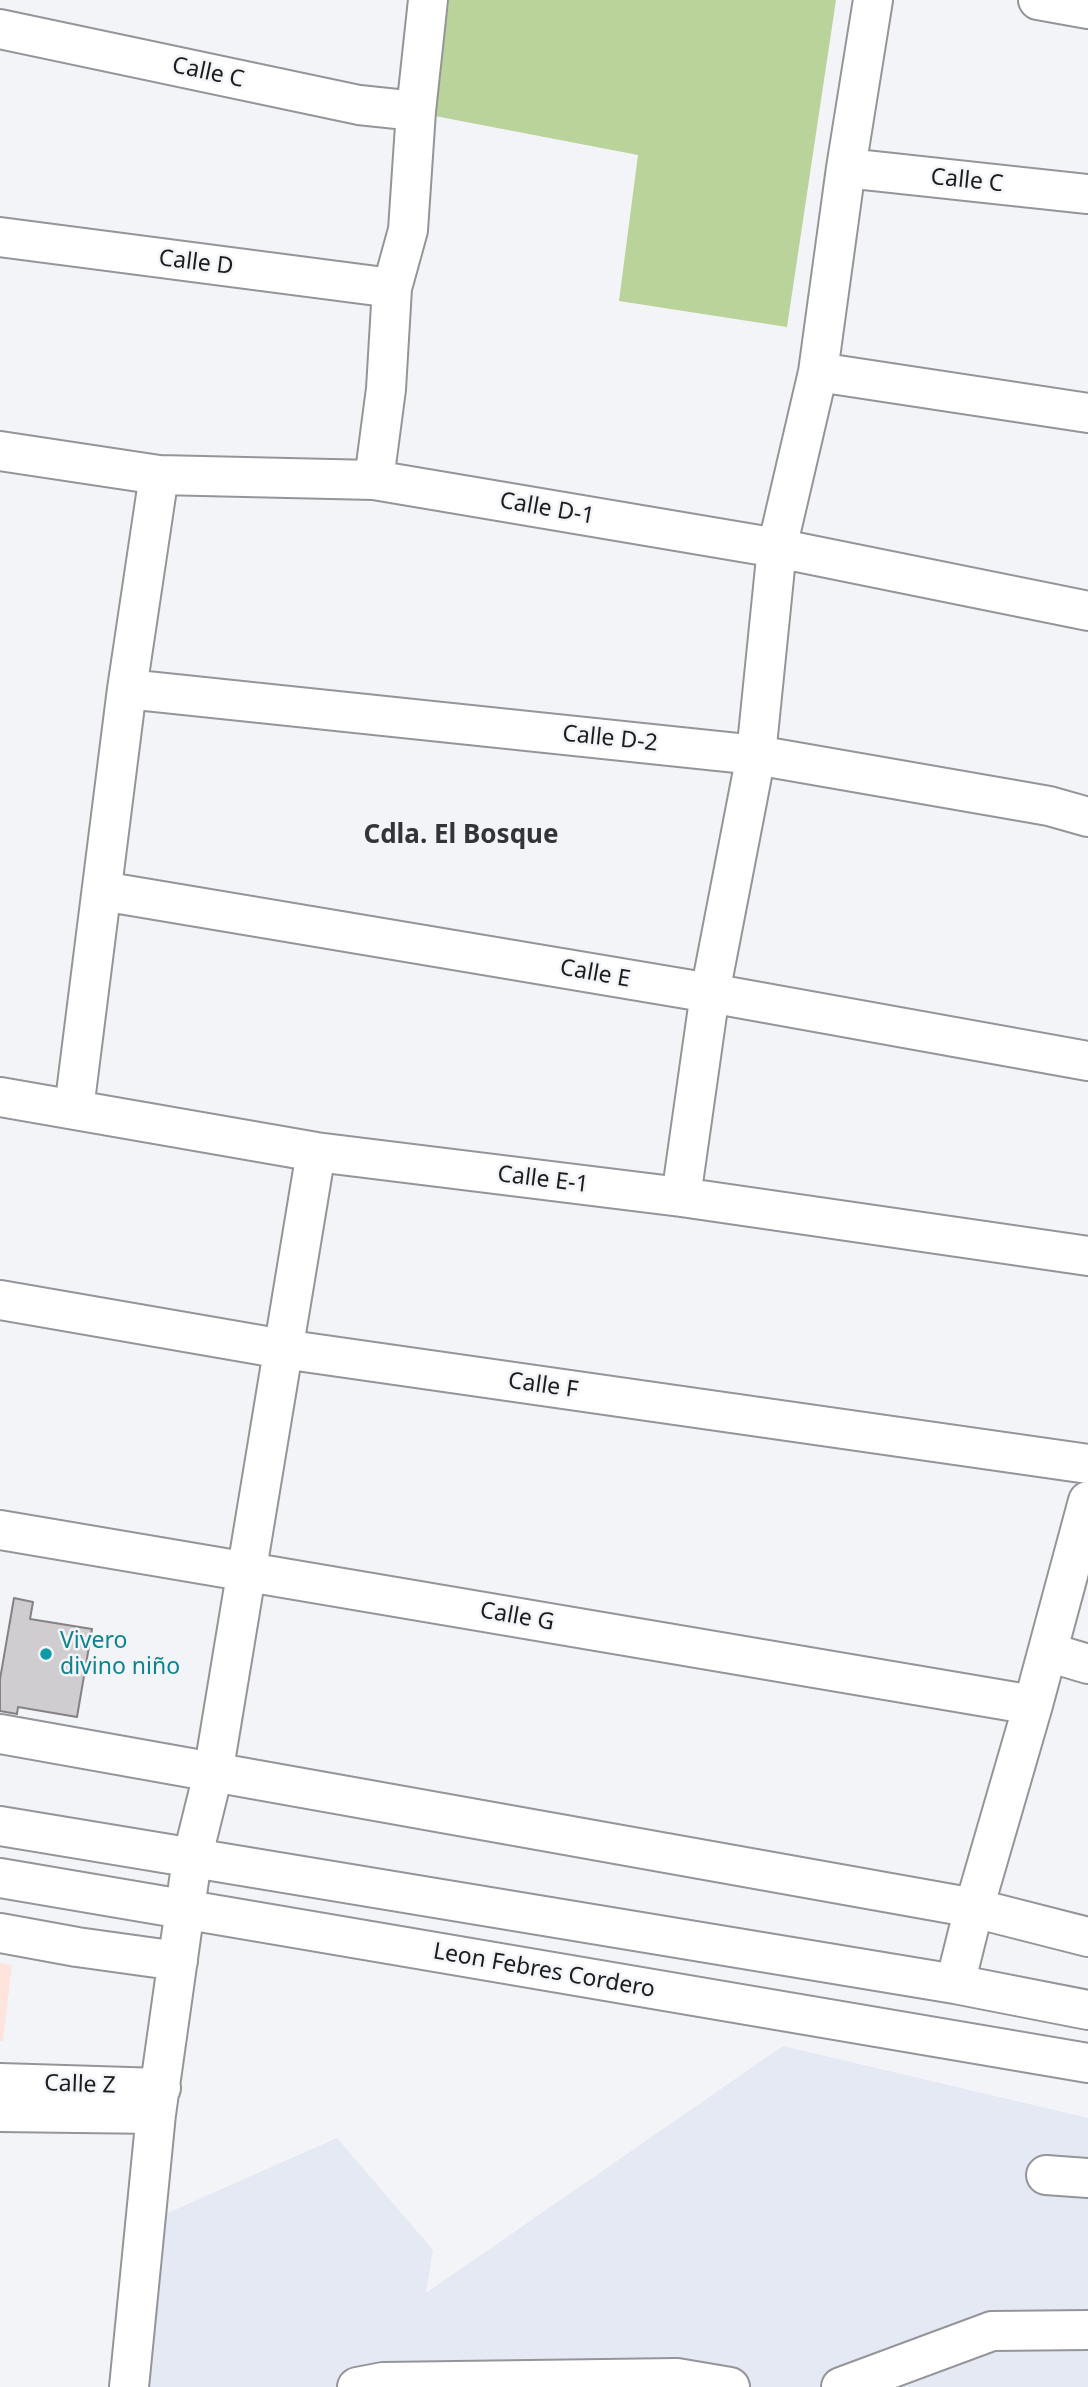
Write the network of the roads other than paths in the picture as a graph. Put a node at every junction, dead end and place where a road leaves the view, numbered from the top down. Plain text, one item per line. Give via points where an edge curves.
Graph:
1 (428, 0) edge
2 (873, 0) edge
3 (1038, 0) edge
4 (1088, 9) edge
5 (0, 29) edge
6 (416, 111) junction
7 (846, 168) junction
8 (1088, 194) edge
9 (0, 237) edge
10 (392, 288) junction
11 (818, 372) junction
12 (1088, 413) edge
13 (0, 451) edge
14 (159, 475) junction
15 (374, 480) junction
16 (777, 548) junction
17 (1088, 611) edge
18 (127, 690) junction
19 (756, 755) junction
20 (1088, 817) edge
21 (102, 891) junction
22 (710, 993) junction
23 (1088, 1061) edge
24 (0, 1097) edge
25 (74, 1108) junction
26 (316, 1152) junction
27 (681, 1197) junction
28 (1088, 1256) edge
29 (0, 1300) edge
30 (283, 1349) junction
31 (1088, 1464) edge
32 (1088, 1501) edge
33 (0, 1530) edge
34 (247, 1571) junction
35 (1048, 1652) junction
36 (1088, 1664) edge
37 (1033, 1705) junction
38 (0, 1734) edge
39 (213, 1774) junction
40 (0, 1826) edge
41 (192, 1860) junction
42 (0, 1878) edge
43 (974, 1908) junction
44 (185, 1910) junction
45 (0, 1933) edge
46 (1088, 1937) edge
47 (178, 1961) junction
48 (955, 1984) junction
49 (1088, 2010) edge
50 (1088, 2063) edge
51 (0, 2083) edge
52 (159, 2101) junction
53 (0, 2112) edge
54 (1046, 2175) dead end
55 (1088, 2178) edge
56 (1088, 2330) edge
57 (480, 2383) edge
58 (677, 2383) edge
59 (374, 2385) edge
60 (129, 2387) edge
61 (730, 2387) edge
62 (841, 2387) edge

1 - 6 street
2 - 7 street
3 - 4 street
5 - 6 street, Calle C via 359,105
6 - 10 street via 408,230
7 - 8 street, Calle C
7 - 11 street
9 - 10 street, Calle D
10 - 15 street
11 - 12 street
11 - 16 street
13 - 14 street, Calle D-1
14 - 15 street, Calle D-1
14 - 18 street
15 - 16 street, Calle D-1
16 - 17 street, Calle D-1
16 - 19 street
18 - 19 street, Calle D-2
18 - 21 street
19 - 20 street, Calle D-2 via 1049,806
19 - 22 street
21 - 22 street, Calle E
21 - 25 street
22 - 23 street, Calle E
22 - 27 street
24 - 25 street, Calle E-1
25 - 26 street, Calle E-1
26 - 27 street, Calle E-1
26 - 30 street
27 - 28 street, Calle E-1
29 - 30 street, Calle F
30 - 31 street, Calle F
30 - 34 street
32 - 35 street
33 - 34 street, Calle G
34 - 37 street, Calle G
34 - 39 street
35 - 36 street
35 - 37 street
37 - 43 street
38 - 39 street
39 - 41 street
39 - 43 street
40 - 41 street
41 - 44 street
41 - 48 street
42 - 44 street, Leon Febres Cordero
43 - 46 street
43 - 48 street
44 - 47 street
44 - 50 street, Leon Febres Cordero
45 - 47 street
47 - 52 street
48 - 49 street
51 - 52 street, Calle Z
52 - 53 street, Calle Z
52 - 60 street
54 - 55 street
56 - 62 street via 992,2331
57 - 58 street
57 - 59 street
58 - 61 street

